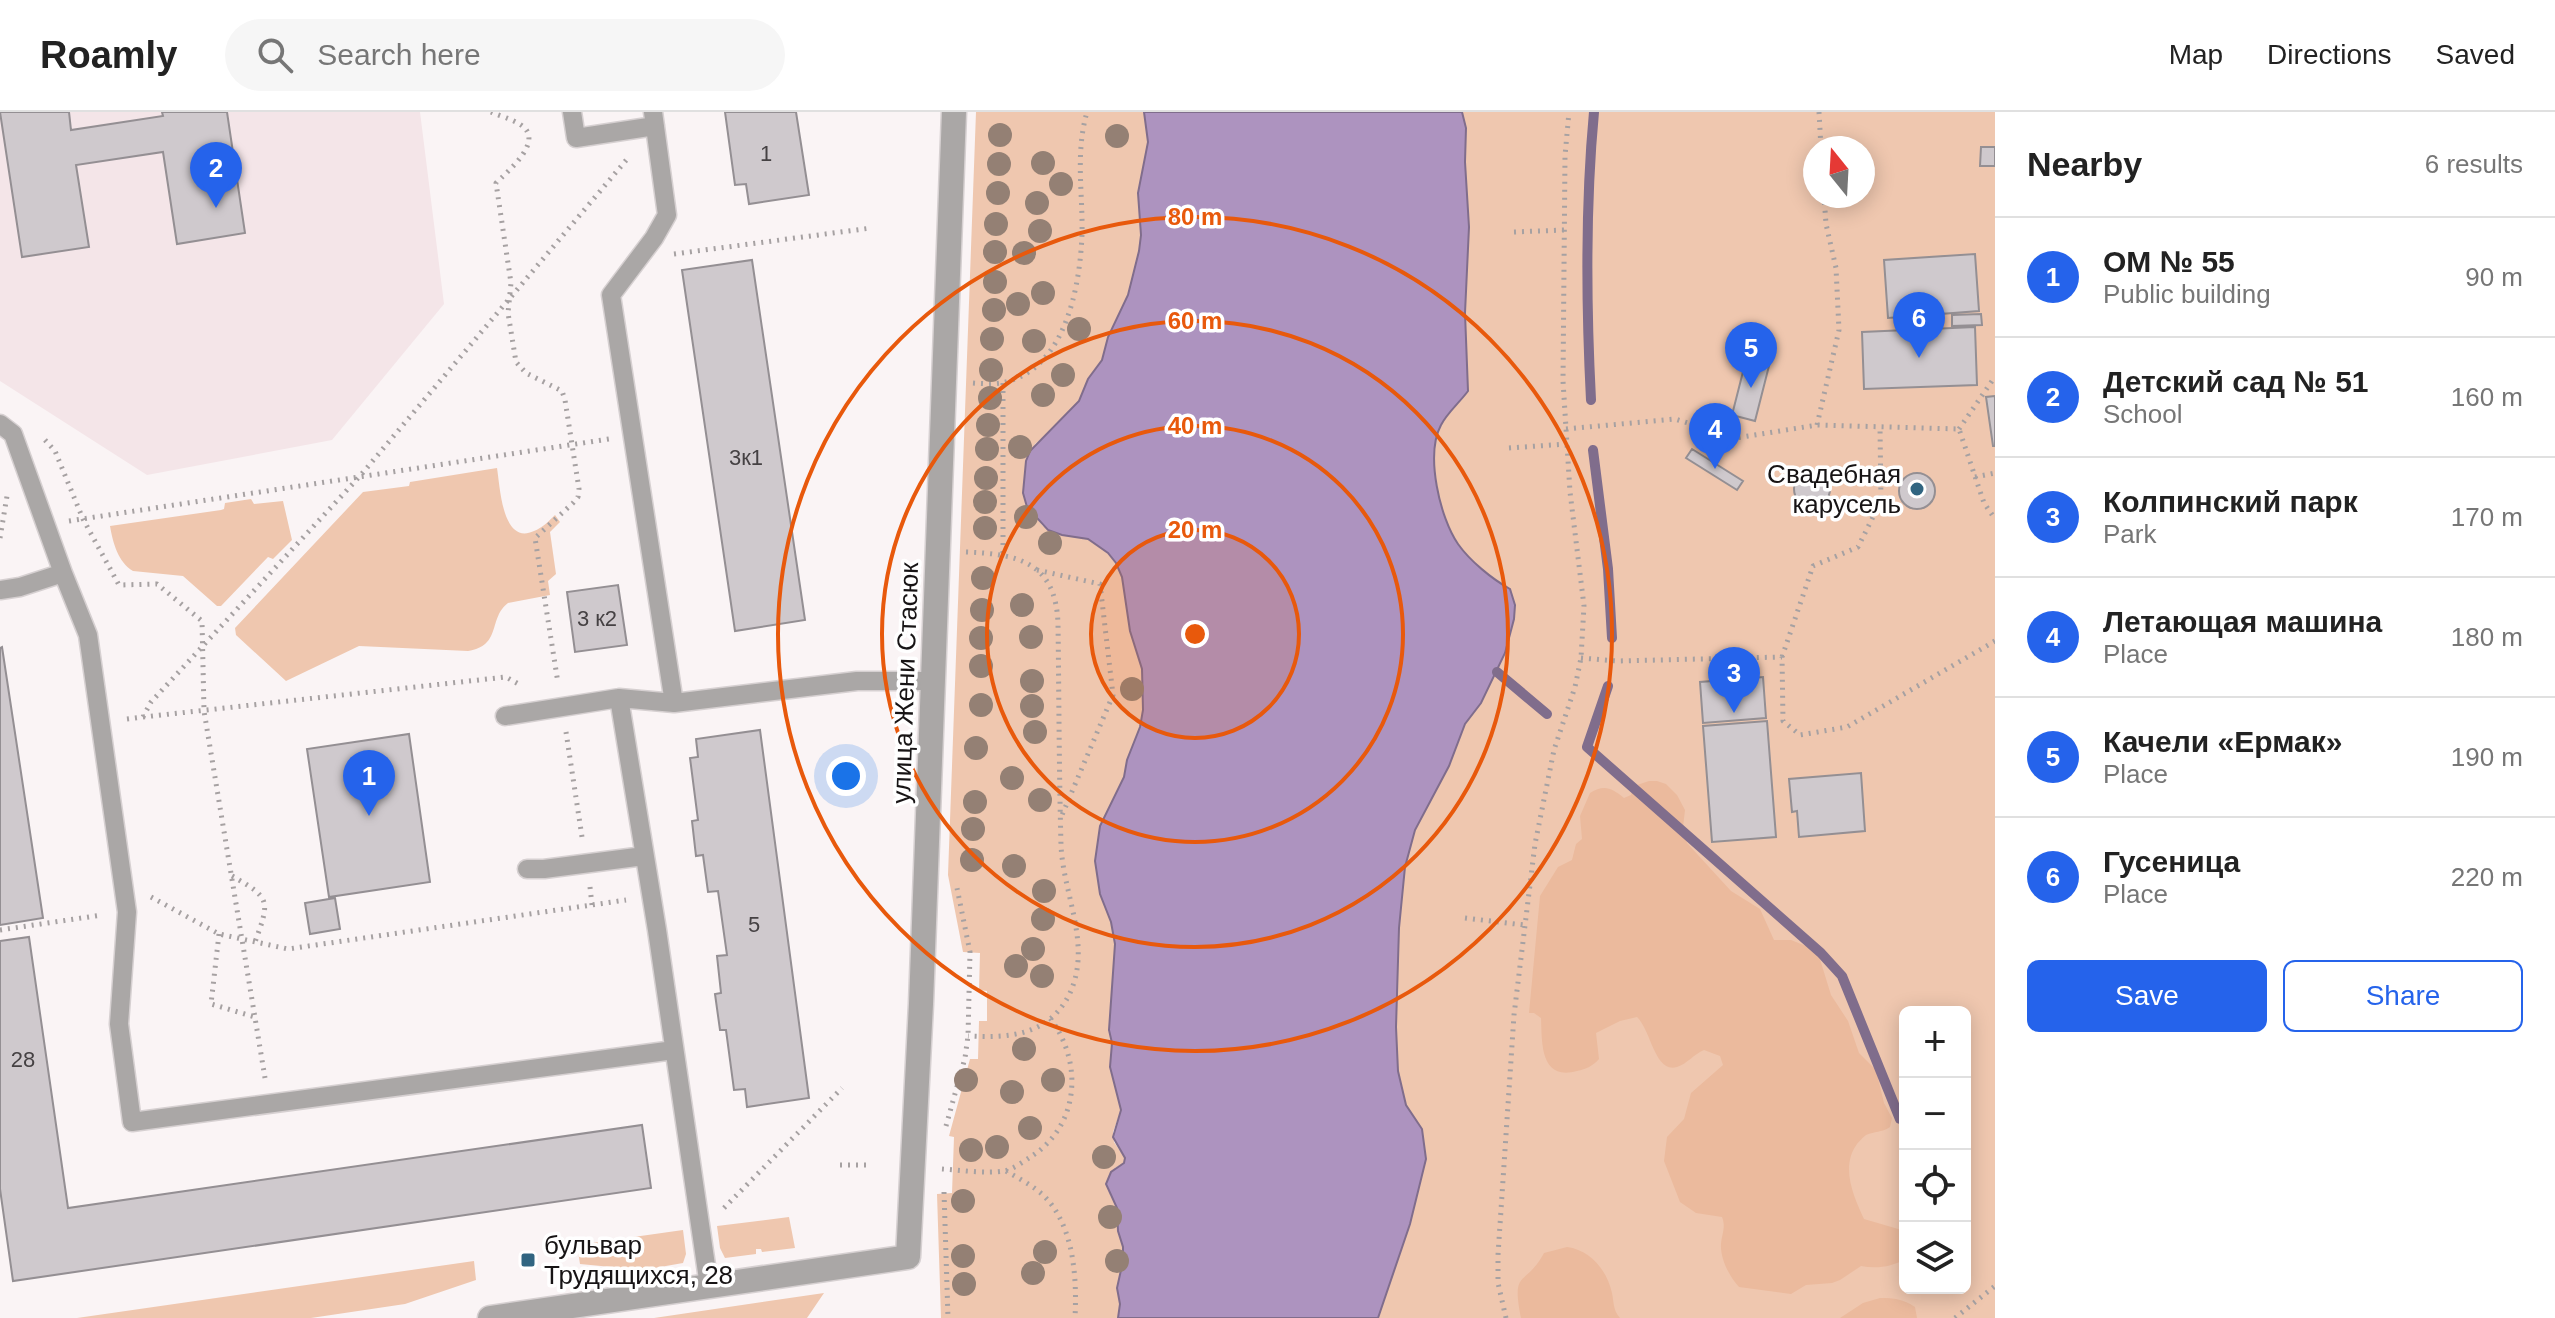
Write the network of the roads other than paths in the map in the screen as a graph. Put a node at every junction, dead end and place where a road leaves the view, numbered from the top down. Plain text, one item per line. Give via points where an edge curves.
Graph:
1 (572, 112) edge
2 (954, 112) edge
3 (654, 119) edge
4 (7, 429) edge
5 (63, 573) junction
6 (0, 590) edge
7 (933, 681) junction
8 (619, 698) junction
9 (674, 703) junction
10 (505, 716) dead end
11 (644, 856) junction
12 (527, 869) dead end
13 (674, 1050) junction
14 (709, 1286) junction
15 (490, 1318) edge

1 - 3 lane via 576,138
2 - 7 street, улица Жени Стасюк
3 - 9 lane via 667,215 611,295
4 - 5 lane
5 - 6 lane
5 - 13 lane via 88,635 127,912 119,1024 132,1122
7 - 9 lane via 857,681
7 - 14 street, улица Жени Стасюк via 908,1257
8 - 9 lane
8 - 10 lane
8 - 11 lane
11 - 12 lane
11 - 13 lane
13 - 14 lane
14 - 15 street

